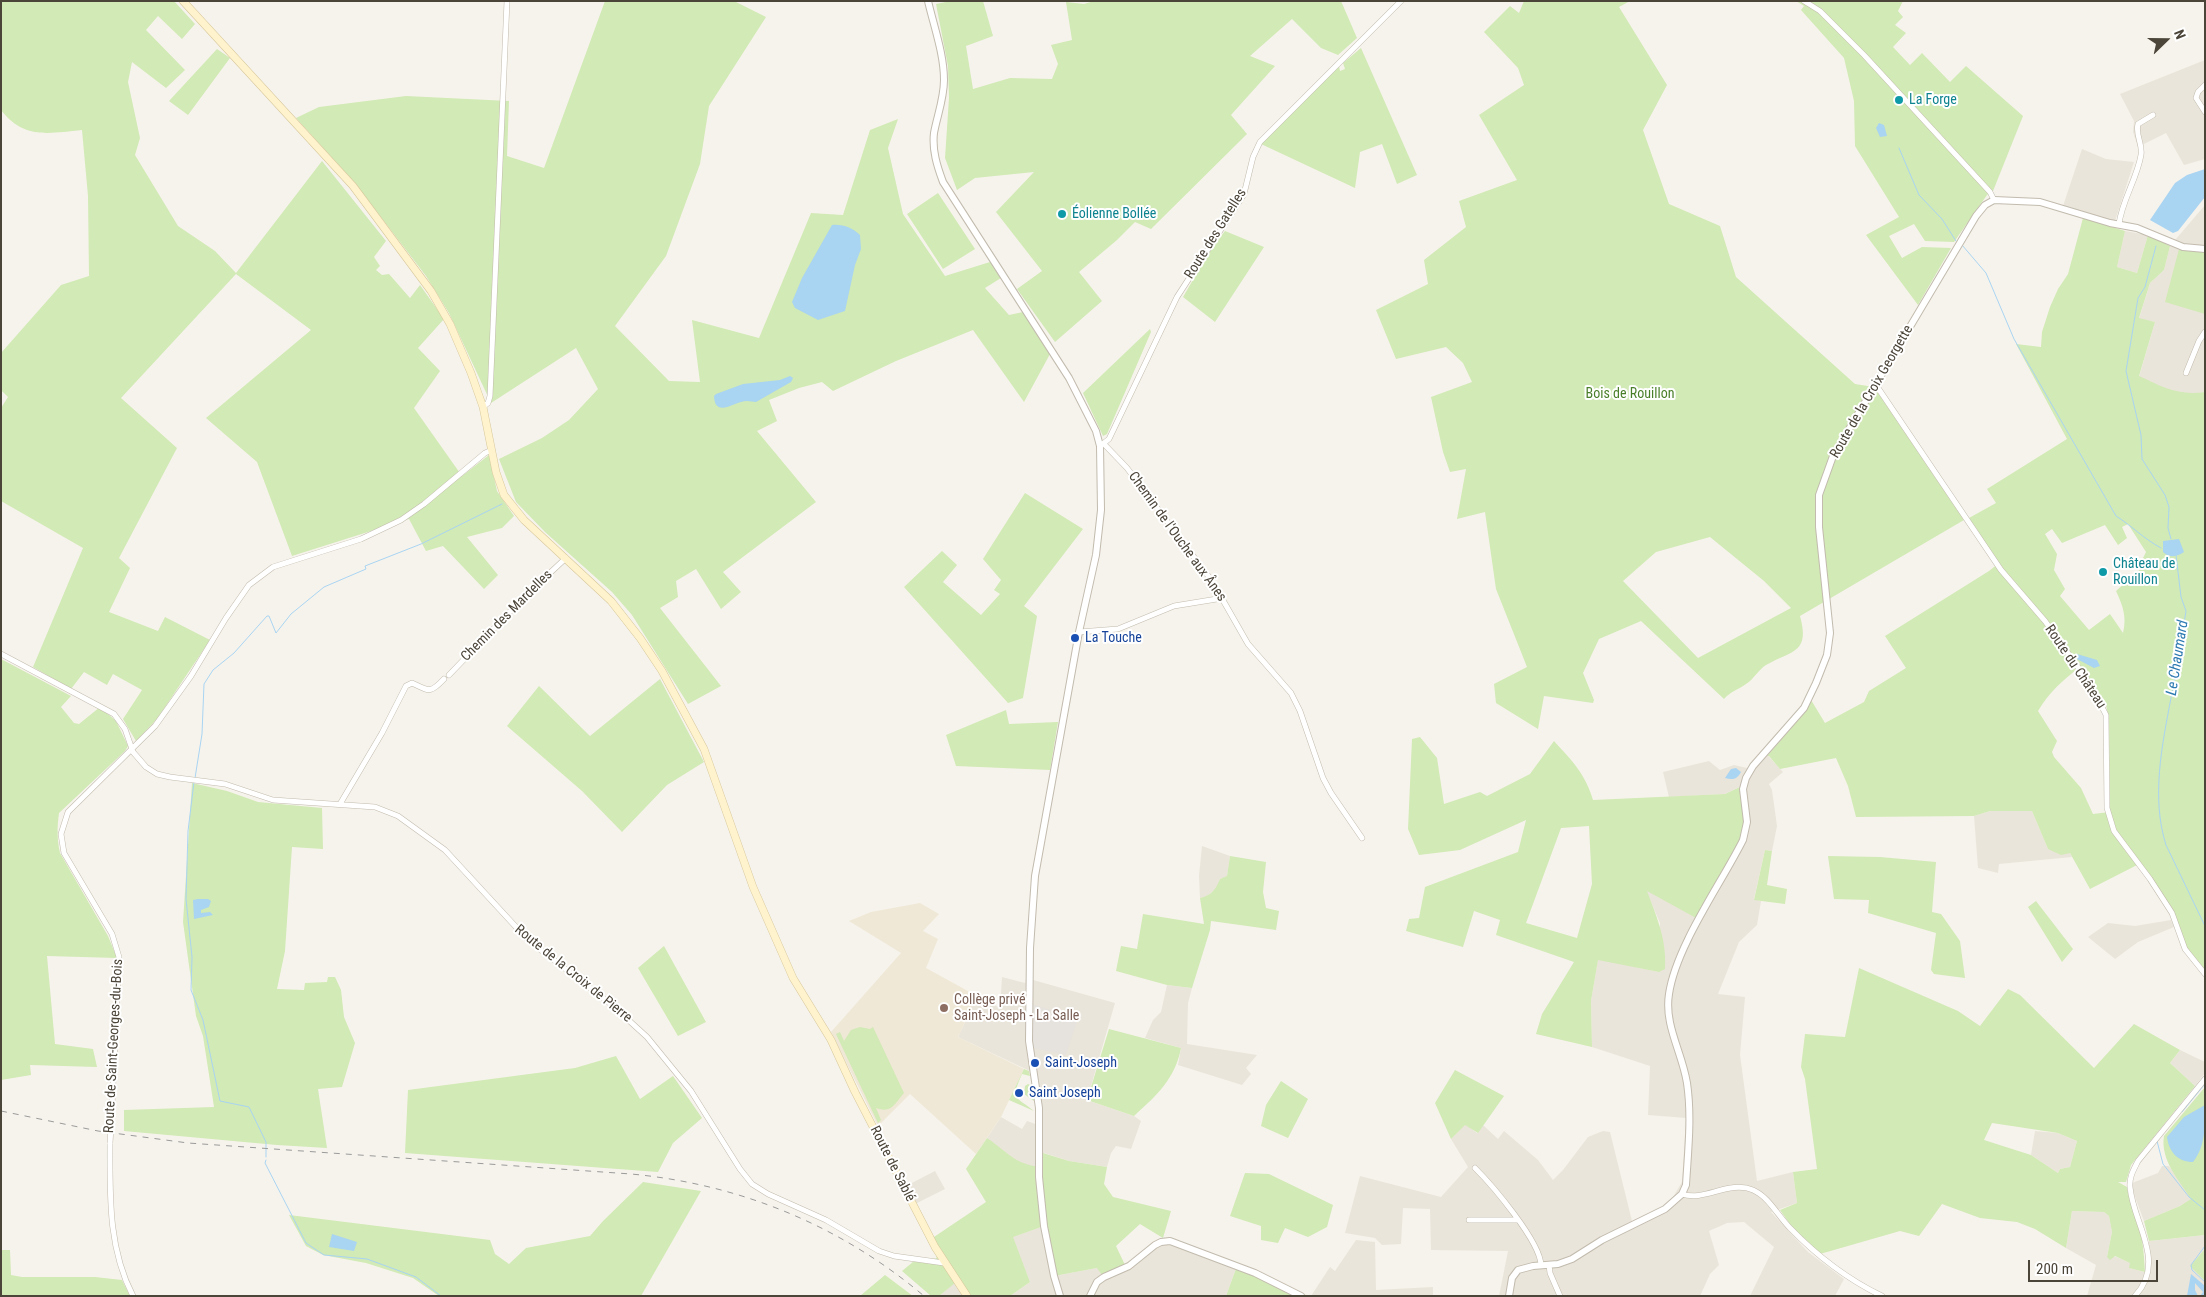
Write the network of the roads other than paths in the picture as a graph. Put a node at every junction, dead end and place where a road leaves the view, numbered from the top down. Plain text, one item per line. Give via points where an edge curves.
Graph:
1 (183, 1) edge
2 (507, 1) edge
3 (928, 1) edge
4 (1401, 1) edge
5 (1804, 1) edge
6 (2205, 86) edge
7 (2205, 112) edge
8 (2153, 114) dead end
9 (1994, 200) junction
10 (2119, 224) junction
11 (2205, 248) edge
12 (2205, 332) edge
13 (2186, 373) dead end
14 (1876, 385) junction
15 (483, 407) junction
16 (1102, 445) junction
17 (492, 450) junction
18 (566, 558) junction
19 (1223, 598) junction
20 (1079, 632) junction
21 (1, 654) edge
22 (449, 674) dead end
23 (444, 679) dead end
24 (133, 750) junction
25 (340, 804) junction
26 (1362, 838) dead end
27 (2205, 974) edge
28 (2205, 1078) edge
29 (1475, 1168) dead end
30 (1682, 1194) junction
31 (1469, 1220) dead end
32 (1518, 1220) junction
33 (944, 1263) junction
34 (1541, 1265) junction
35 (1549, 1265) junction
36 (133, 1296) edge
37 (967, 1296) edge
38 (1060, 1296) edge
39 (1090, 1296) edge
40 (1301, 1296) edge
41 (1509, 1296) edge
42 (1560, 1296) edge
43 (1882, 1296) edge
44 (2135, 1296) edge

1 - 15 main road, Route de Sablé via 353,186 420,276 450,324
2 - 15 street via 490,396
3 - 16 street via 944,66 934,134 934,153 943,182 1069,378
4 - 16 street, Route des Gatelles via 1260,142 1244,194 1177,297 1109,440
5 - 9 street via 1820,11 1864,55
6 - 7 street via 2196,98
8 - 10 street via 2138,124 2141,155
9 - 10 street via 2040,202
9 - 14 street, Route de la Croix Georgette via 1976,216
10 - 11 street via 2184,247
12 - 13 street
14 - 27 street, Route du Château via 2001,570 2045,621 2104,708 2107,808 2114,831 2168,906 2185,949
14 - 30 street, Route de la Croix Georgette via 1833,456 1819,495 1819,527 1830,634 1827,655 1804,708 1746,778 1743,789 1747,822 1743,840 1682,952 1669,992 1669,1019 1687,1080 1691,1110 1686,1185
15 - 17 main road, Route de Sablé
16 - 19 street, Chemin de l'Ouche aux Ânes via 1138,482
16 - 20 street via 1098,541
17 - 18 main road, Route de Sablé via 500,485 513,508
17 - 24 street, Route de Saint-Georges-du-Bois via 401,520 361,539 273,567 257,578 242,593 171,706
18 - 22 street, Chemin des Mardelles
18 - 33 main road, Route de Sablé via 621,613 652,654 693,725 711,764 753,887 775,940 801,992 824,1028
19 - 20 street via 1174,606 1118,628
19 - 26 street, Chemin de l'Ouche aux Ânes via 1241,634 1291,693 1323,778
20 - 38 street via 1035,876 1028,986 1029,1041 1040,1128 1039,1177 1050,1258
21 - 24 street, Route de la Croix de Pierre via 110,711 122,723
23 - 25 street via 428,691 412,683 406,686
24 - 25 street, Route de la Croix de Pierre via 157,774 225,784 273,800
24 - 36 street, Route de Saint-Georges-du-Bois, bridge via 71,808 61,834 67,860 112,934 120,964 110,1196 114,1240
25 - 33 street, Route de la Croix de Pierre via 391,812 428,837 445,850 528,940 630,1019 678,1074 740,1169 760,1190 826,1220 878,1251
28 - 44 street via 2138,1161 2131,1176 2130,1186 2146,1236 2148,1256 2147,1278
29 - 32 street
30 - 35 street via 1665,1209 1602,1240 1576,1257
30 - 43 street via 1696,1196 1736,1187 1753,1190 1763,1196 1817,1255 1858,1284
31 - 32 street
32 - 34 street via 1537,1251
33 - 37 main road, Route de Sablé
34 - 35 street
34 - 41 street via 1518,1270 1512,1278
35 - 42 street
39 - 40 street via 1097,1282 1104,1277 1129,1266 1155,1245 1170,1241 1255,1273

